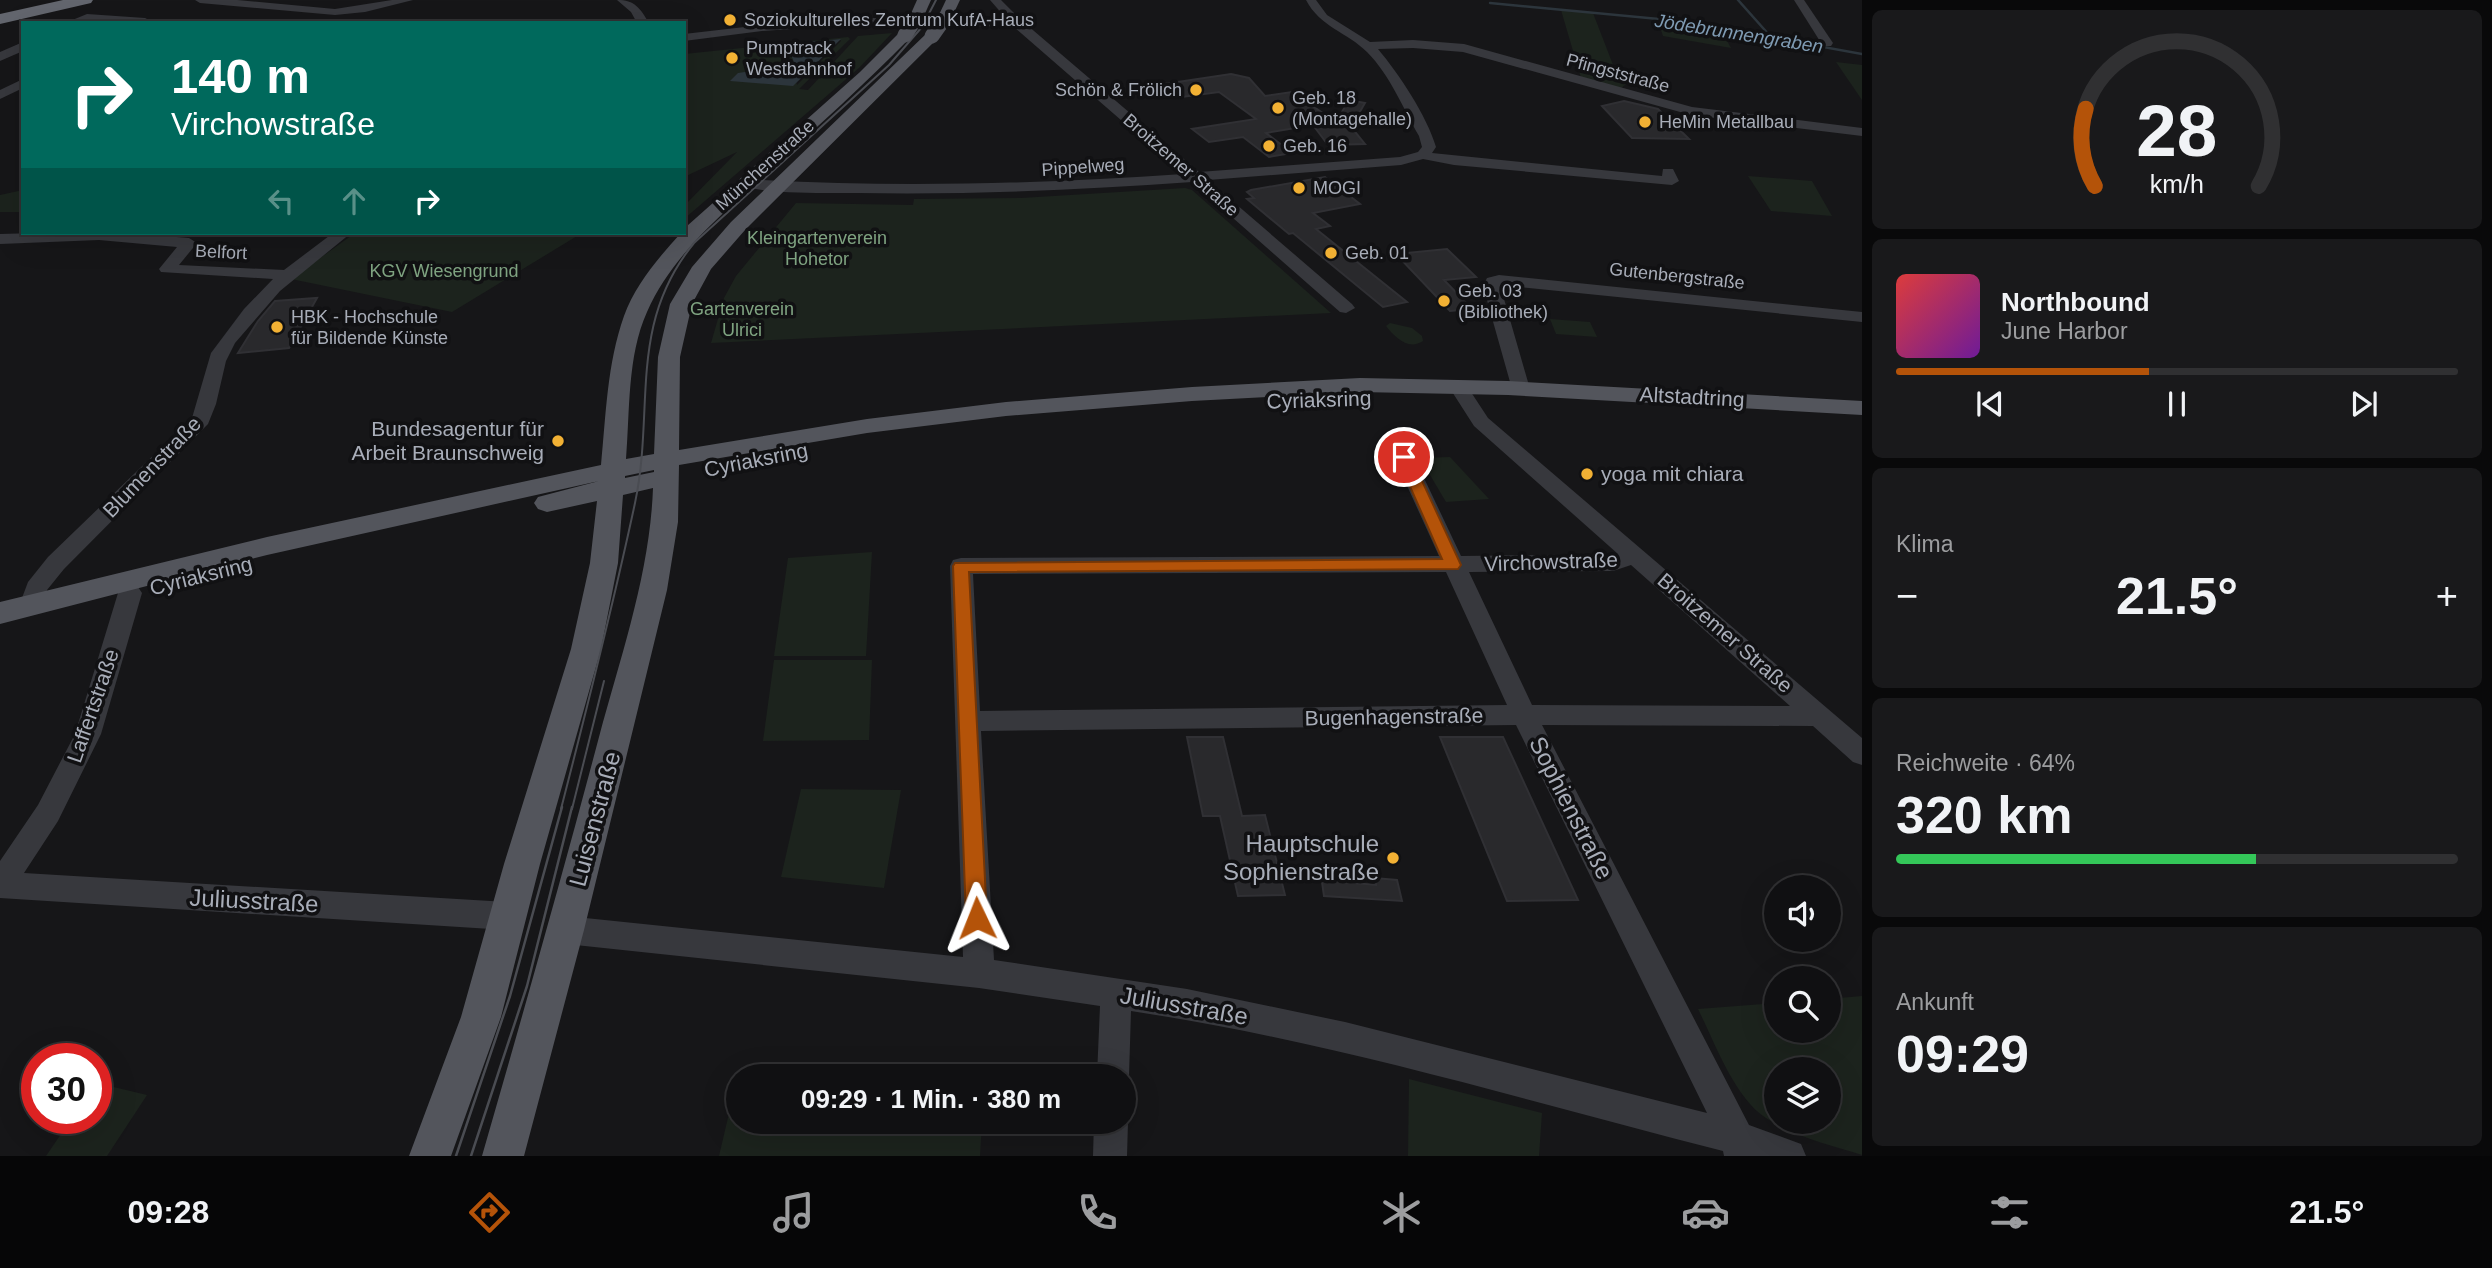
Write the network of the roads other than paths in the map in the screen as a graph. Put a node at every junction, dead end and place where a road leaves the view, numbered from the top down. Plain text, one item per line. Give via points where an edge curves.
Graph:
1 (65, 0) edge
2 (85, 0) edge
3 (200, 0) edge
4 (408, 0) edge
5 (622, 0) edge
6 (924, 0) edge
7 (953, 0) edge
8 (995, 0) edge
9 (1311, 0) edge
10 (1799, 0) edge
11 (228, 1) edge
12 (0, 17) edge
13 (76, 21) edge
14 (132, 21) edge
15 (642, 21) edge
16 (1012, 24) junction
17 (686, 38) edge
18 (1827, 43) dead end
19 (1368, 46) junction
20 (21, 47) edge
21 (0, 57) edge
22 (21, 84) edge
23 (0, 95) edge
24 (1862, 132) edge
25 (1423, 155) junction
26 (1668, 172) dead end
27 (1195, 177) junction
28 (744, 183) junction
29 (778, 186) junction
30 (340, 235) edge
31 (0, 239) edge
32 (286, 275) junction
33 (1346, 307) dead end
34 (1862, 317) edge
35 (1461, 393) junction
36 (1523, 395) junction
37 (1862, 408) edge
38 (1862, 416) edge
39 (1404, 457) dead end
40 (667, 468) junction
41 (613, 479) junction
42 (1637, 556) junction
43 (1453, 565) junction
44 (130, 593) junction
45 (31, 606) junction
46 (0, 613) edge
47 (0, 625) edge
48 (1524, 715) junction
49 (1820, 716) junction
50 (969, 721) junction
51 (1862, 754) edge
52 (0, 885) edge
53 (507, 916) junction
54 (566, 930) junction
55 (979, 973) junction
56 (1116, 995) junction
57 (1113, 1064) edge
58 (1111, 1134) edge
59 (1739, 1147) edge
60 (430, 1156) edge
61 (503, 1156) edge
62 (1110, 1156) edge
63 (1789, 1156) edge

1 - 12 highway
2 - 12 highway
3 - 11 street
4 - 11 street via 335,12
5 - 15 street
6 - 28 main road, Münchenstraße, bridge via 905,34 865,75
7 - 29 main road, Münchenstraße, bridge via 932,36
8 - 16 street, Broitzemer Straße via 1010,15
9 - 19 street via 1325,19
10 - 18 street
13 - 14 street via 87,17
16 - 17 street via 846,22
16 - 27 street, Broitzemer Straße via 1023,27
19 - 24 street, Pfingststraße via 1454,46 1691,111
19 - 25 street via 1426,136 1429,147
20 - 21 street
22 - 23 street
25 - 26 street, Pippelweg via 1672,181
25 - 27 street, Pippelweg via 1401,161
27 - 29 street, Pippelweg via 984,191
27 - 33 street, Broitzemer Straße
28 - 29 street, Pippelweg
28 - 41 main road, Münchenstraße via 676,249 635,314 623,359
29 - 40 main road, Münchenstraße via 707,260 681,304 669,357
30 - 32 street, Blumenstraße
31 - 32 street, Belfort via 99,235 189,243 167,269
32 - 45 street, Blumenstraße via 260,299 221,351 201,420 56,563 36,587
34 - 36 street, Gutenbergstraße via 1499,280 1491,286
35 - 36 main road, Cyriaksring
35 - 40 main road, Cyriaksring via 1099,412 901,434
35 - 42 street, Broitzemer Straße via 1481,422
36 - 37 main road, Altstadtring via 1738,399
36 - 38 main road, Altstadtring
39 - 43 street, Sophienstraße
40 - 41 main road, Cyriaksring
40 - 54 main road, Luisenstraße via 664,531 653,590
41 - 44 main road, Cyriaksring
41 - 45 main road, Cyriaksring via 267,546
41 - 53 main road via 604,563 586,649
42 - 43 street, Virchowstraße via 1613,563
42 - 49 street, Broitzemer Straße
43 - 48 street, Sophienstraße
43 - 50 street, Virchowstraße via 961,566
44 - 47 main road, Cyriaksring
44 - 52 street, Laffertstraße via 88,734 48,813
45 - 46 main road, Cyriaksring
48 - 49 street, Bugenhagenstraße
48 - 50 street, Bugenhagenstraße
48 - 59 street, Sophienstraße
49 - 51 street, Broitzemer Straße
50 - 55 street
52 - 53 street, Juliusstraße
53 - 60 main road via 481,1017
54 - 55 street, Juliusstraße
54 - 61 main road, Luisenstraße
55 - 56 street, Juliusstraße
56 - 57 street
56 - 59 street, Juliusstraße via 1187,1004 1345,1038
58 - 62 street
59 - 63 street, Juliusstraße

